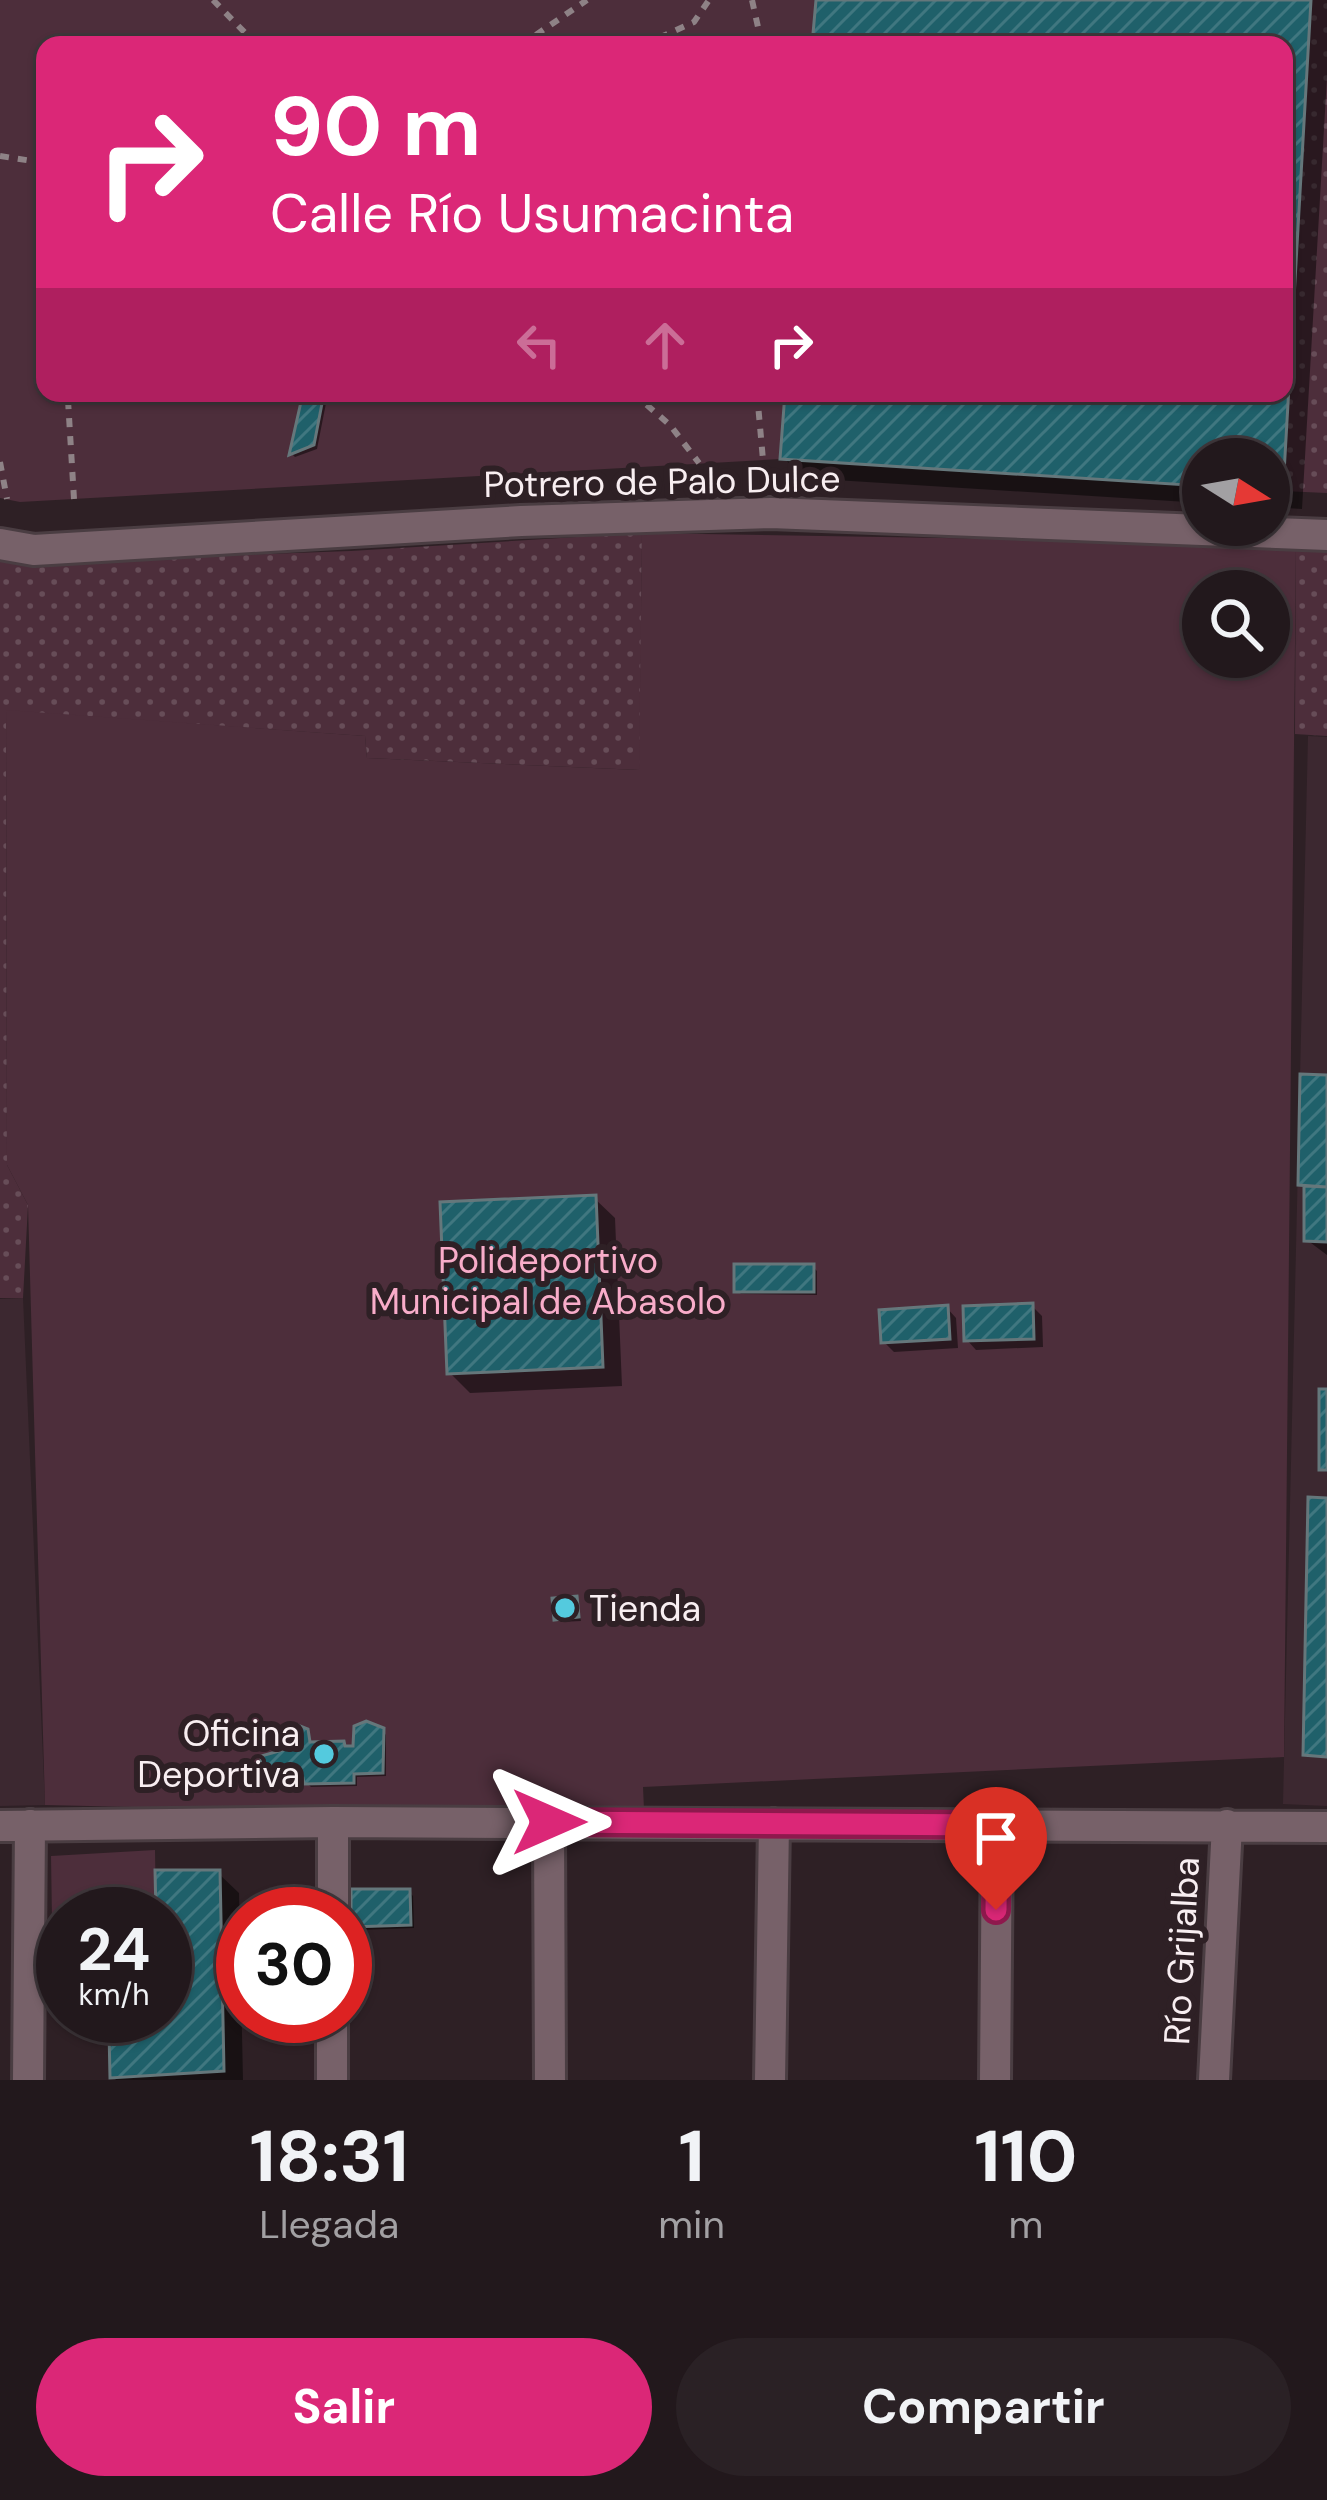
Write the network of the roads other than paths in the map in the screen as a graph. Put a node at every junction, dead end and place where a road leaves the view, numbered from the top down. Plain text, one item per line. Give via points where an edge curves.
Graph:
1 (1327, 535) edge
2 (0, 544) edge
3 (334, 1822) junction
4 (549, 1822) junction
5 (774, 1823) junction
6 (997, 1825) junction
7 (1227, 1825) junction
8 (15, 1826) edge
9 (1327, 1827) edge
10 (333, 1887) edge
11 (332, 2043) edge
12 (28, 2080) edge
13 (332, 2080) edge
14 (550, 2080) edge
15 (770, 2080) edge
16 (995, 2080) edge
17 (1214, 2080) edge

1 - 2 street, Potrero de Palo Dulce via 771,513 34,550
3 - 4 street
3 - 8 street
3 - 10 street
4 - 5 street
4 - 14 street
5 - 6 street
5 - 15 street
6 - 7 street
6 - 16 street
7 - 9 street
7 - 17 street, Río Grijalba
8 - 12 street
11 - 13 street

